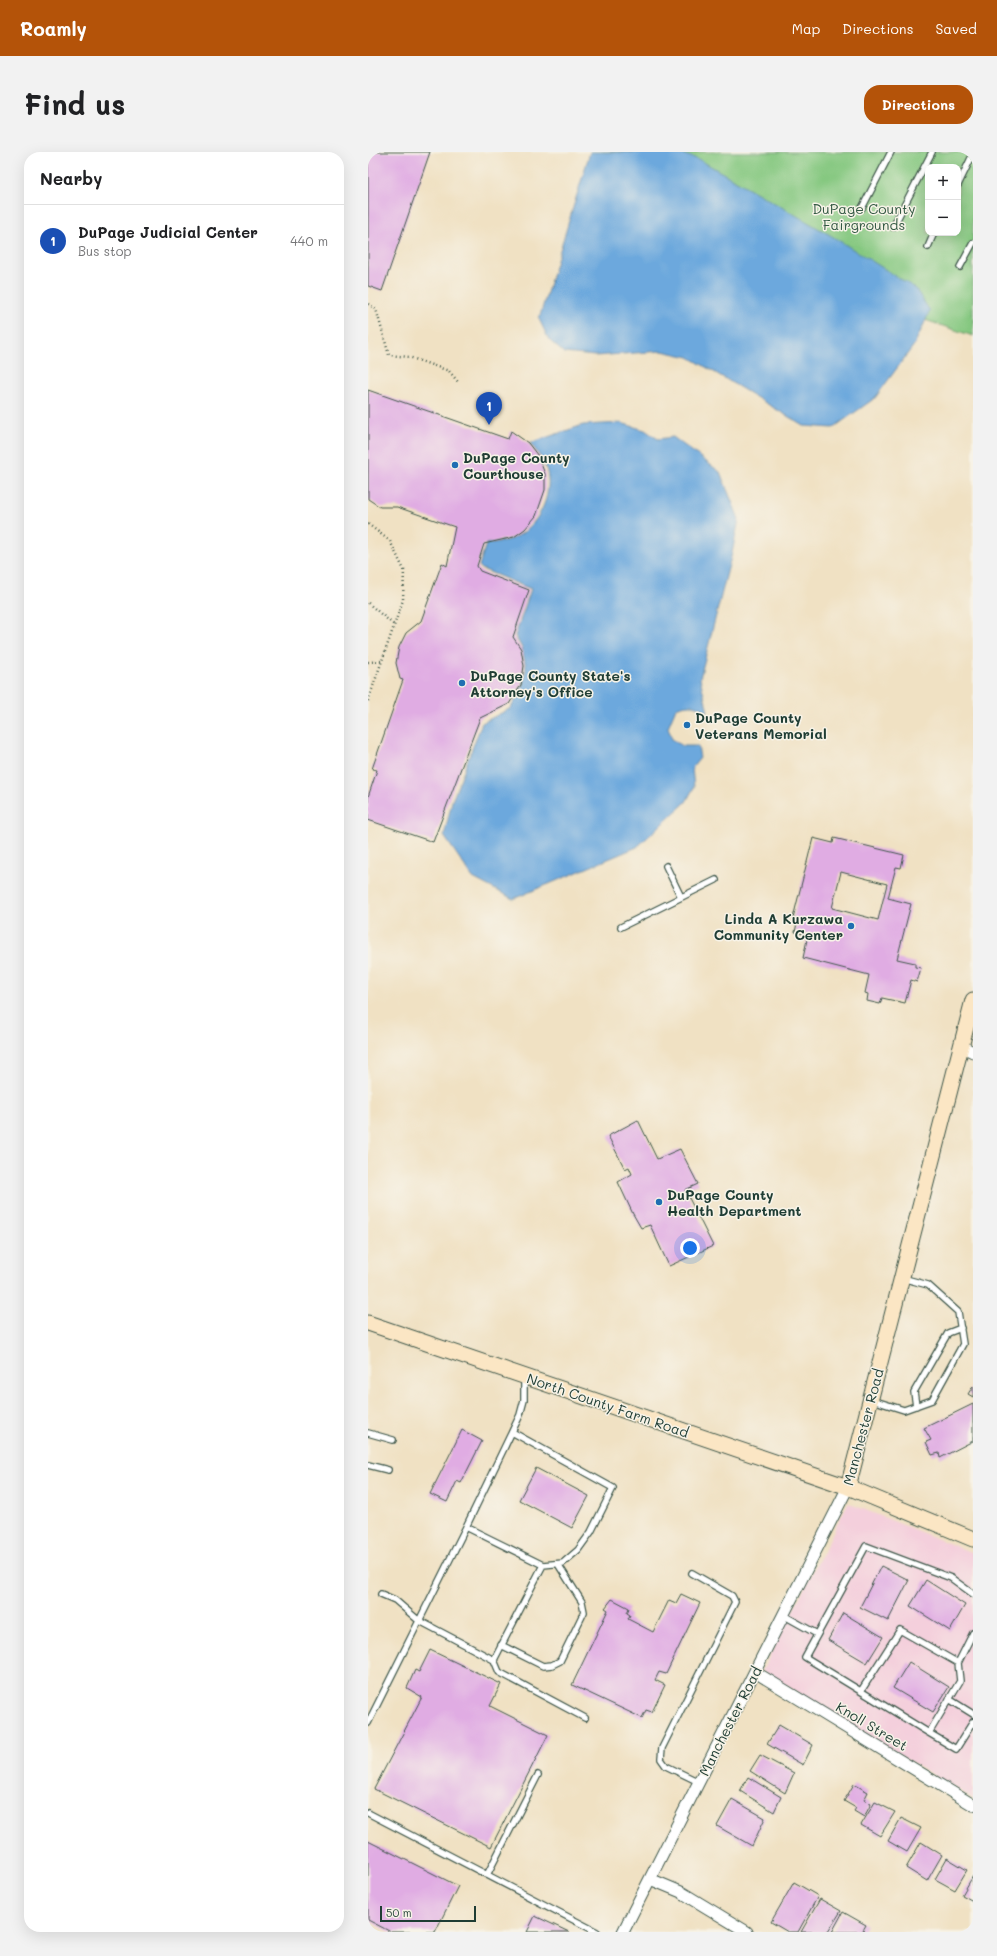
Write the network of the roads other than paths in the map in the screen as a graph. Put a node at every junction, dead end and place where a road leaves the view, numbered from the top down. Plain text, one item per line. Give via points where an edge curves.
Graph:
1 (891, 152) edge
2 (932, 152) edge
3 (973, 154) edge
4 (961, 179) edge
5 (862, 208) dead end
6 (893, 227) dead end
7 (933, 236) edge
8 (973, 243) edge
9 (928, 247) dead end
10 (960, 267) dead end
11 (666, 866) dead end
12 (716, 880) dead end
13 (681, 897) junction
14 (621, 927) dead end
15 (973, 1000) edge
16 (967, 1049) edge
17 (902, 1278) junction
18 (368, 1323) edge
19 (961, 1328) junction
20 (524, 1376) junction
21 (871, 1399) junction
22 (916, 1406) junction
23 (512, 1432) junction
24 (368, 1433) edge
25 (393, 1440) dead end
26 (368, 1465) edge
27 (388, 1470) dead end
28 (848, 1487) junction
29 (466, 1526) junction
30 (973, 1539) edge
31 (558, 1564) junction
32 (543, 1565) junction
33 (692, 1574) dead end
34 (381, 1594) dead end
35 (973, 1594) edge
36 (783, 1615) junction
37 (418, 1620) junction
38 (973, 1633) edge
39 (817, 1634) junction
40 (501, 1645) junction
41 (494, 1660) junction
42 (958, 1663) junction
43 (754, 1672) junction
44 (861, 1691) junction
45 (949, 1699) junction
46 (973, 1714) edge
47 (585, 1718) dead end
48 (973, 1722) edge
49 (368, 1723) edge
50 (929, 1732) junction
51 (538, 1775) dead end
52 (699, 1782) junction
53 (973, 1805) edge
54 (368, 1813) edge
55 (487, 1875) junction
56 (650, 1879) junction
57 (597, 1932) edge
58 (623, 1932) edge
59 (747, 1932) edge

1 - 5 lane
2 - 6 lane
3 - 4 lane
7 - 9 lane
8 - 10 lane
11 - 13 lane
12 - 13 lane
13 - 14 lane
15 - 16 main road, Manchester Road
16 - 17 main road, Manchester Road
17 - 19 lane via 928,1285 958,1312
17 - 21 main road, Manchester Road
18 - 20 main road, North County Farm Road
19 - 22 lane via 948,1333 914,1392
19 - 22 lane via 964,1344 932,1400
20 - 23 lane via 524,1400
20 - 28 main road, North County Farm Road
21 - 22 lane via 904,1410
21 - 28 main road, Manchester Road
23 - 29 lane
23 - 31 lane via 613,1488 591,1532 578,1550 564,1563
24 - 25 lane
26 - 27 lane
28 - 30 main road, North County Farm Road
28 - 36 street, Manchester Road
29 - 32 lane
29 - 37 lane
31 - 32 lane
31 - 40 lane via 582,1602 584,1612 560,1661 543,1666
32 - 40 lane
33 - 52 lane via 732,1596 734,1602 662,1748 661,1759 666,1766
34 - 37 lane via 395,1600
35 - 39 lane via 951,1578 866,1546
36 - 39 lane
36 - 43 street, Manchester Road
37 - 41 lane
37 - 49 lane
38 - 42 lane
39 - 44 lane via 805,1657
40 - 41 lane
41 - 47 lane via 498,1672
42 - 44 lane via 900,1630
42 - 45 lane via 960,1681
43 - 52 street, Manchester Road
43 - 53 street, Knoll Street
44 - 50 lane
45 - 46 lane
45 - 50 lane
48 - 50 lane via 956,1749
51 - 55 lane
52 - 56 street, Manchester Road
54 - 55 lane
55 - 57 lane
56 - 58 street, Manchester Road
56 - 59 street via 681,1892

